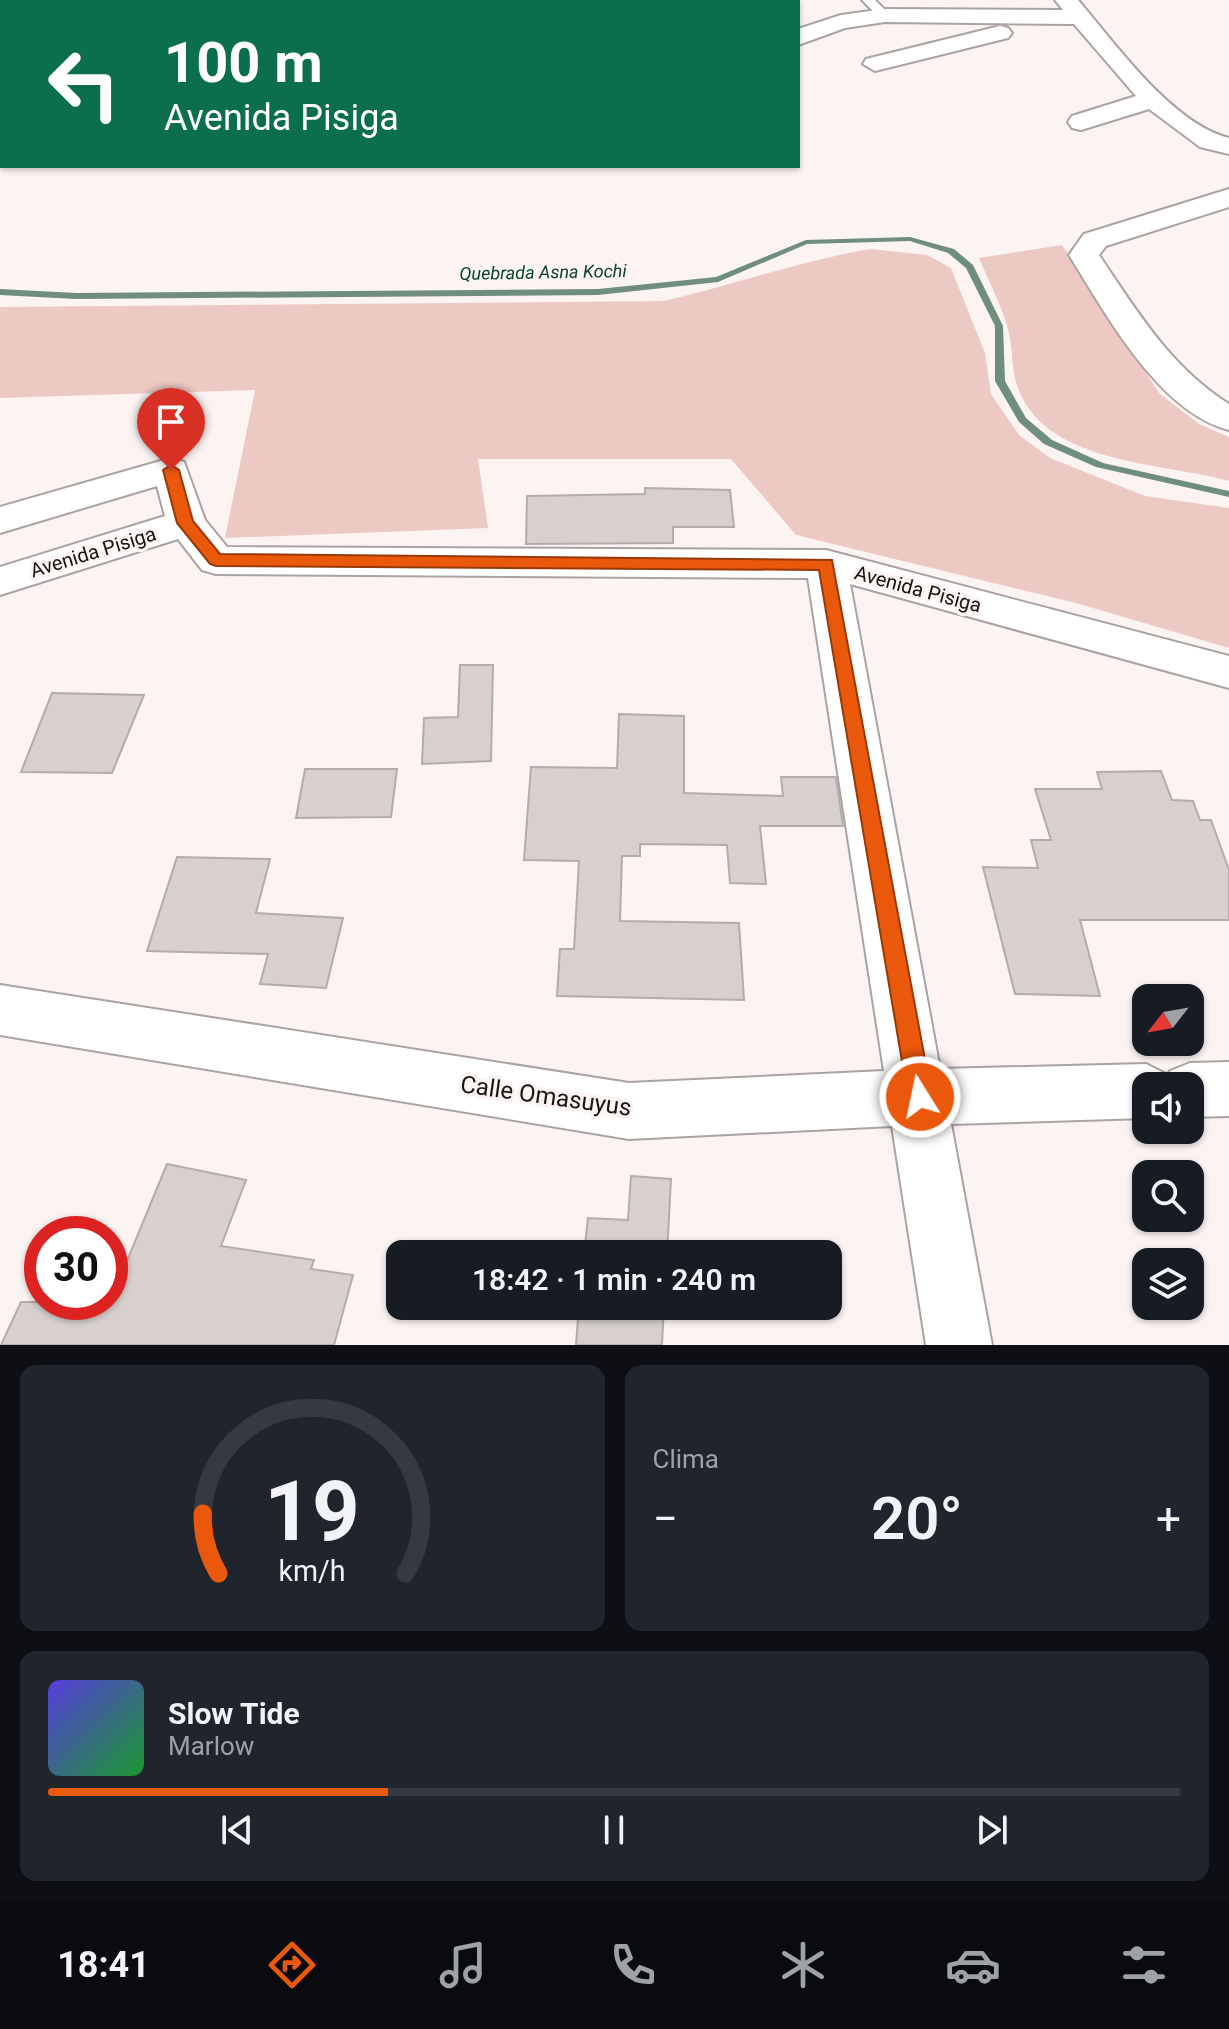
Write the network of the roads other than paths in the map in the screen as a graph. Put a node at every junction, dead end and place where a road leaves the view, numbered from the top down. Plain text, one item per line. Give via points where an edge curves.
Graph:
1 (1074, 8) edge
2 (874, 10) edge
3 (1007, 31) dead end
4 (800, 37) edge
5 (925, 50) junction
6 (875, 64) dead end
7 (1153, 99) junction
8 (1081, 122) dead end
9 (1229, 146) edge
10 (1229, 198) edge
11 (1221, 407) edge
12 (0, 520) edge
13 (186, 523) junction
14 (826, 564) junction
15 (0, 581) edge
16 (1229, 672) edge
17 (0, 1010) edge
18 (1229, 1089) edge
19 (1204, 1090) edge
20 (1132, 1091) edge
21 (920, 1097) junction
22 (959, 1345) edge

1 - 2 street
1 - 7 street
2 - 4 street
2 - 5 street
3 - 5 street
5 - 6 street
7 - 8 street
7 - 9 street via 1195,136
10 - 11 street via 1095,240 1084,255 1156,363
12 - 13 street, Avenida Pisiga via 171,470
13 - 14 street, Avenida Pisiga via 216,560
13 - 15 street, Avenida Pisiga
14 - 16 street, Avenida Pisiga
14 - 21 street
17 - 21 street, Calle Omasuyus via 629,1111
18 - 19 street
20 - 21 street, Calle Omasuyus
21 - 22 street

